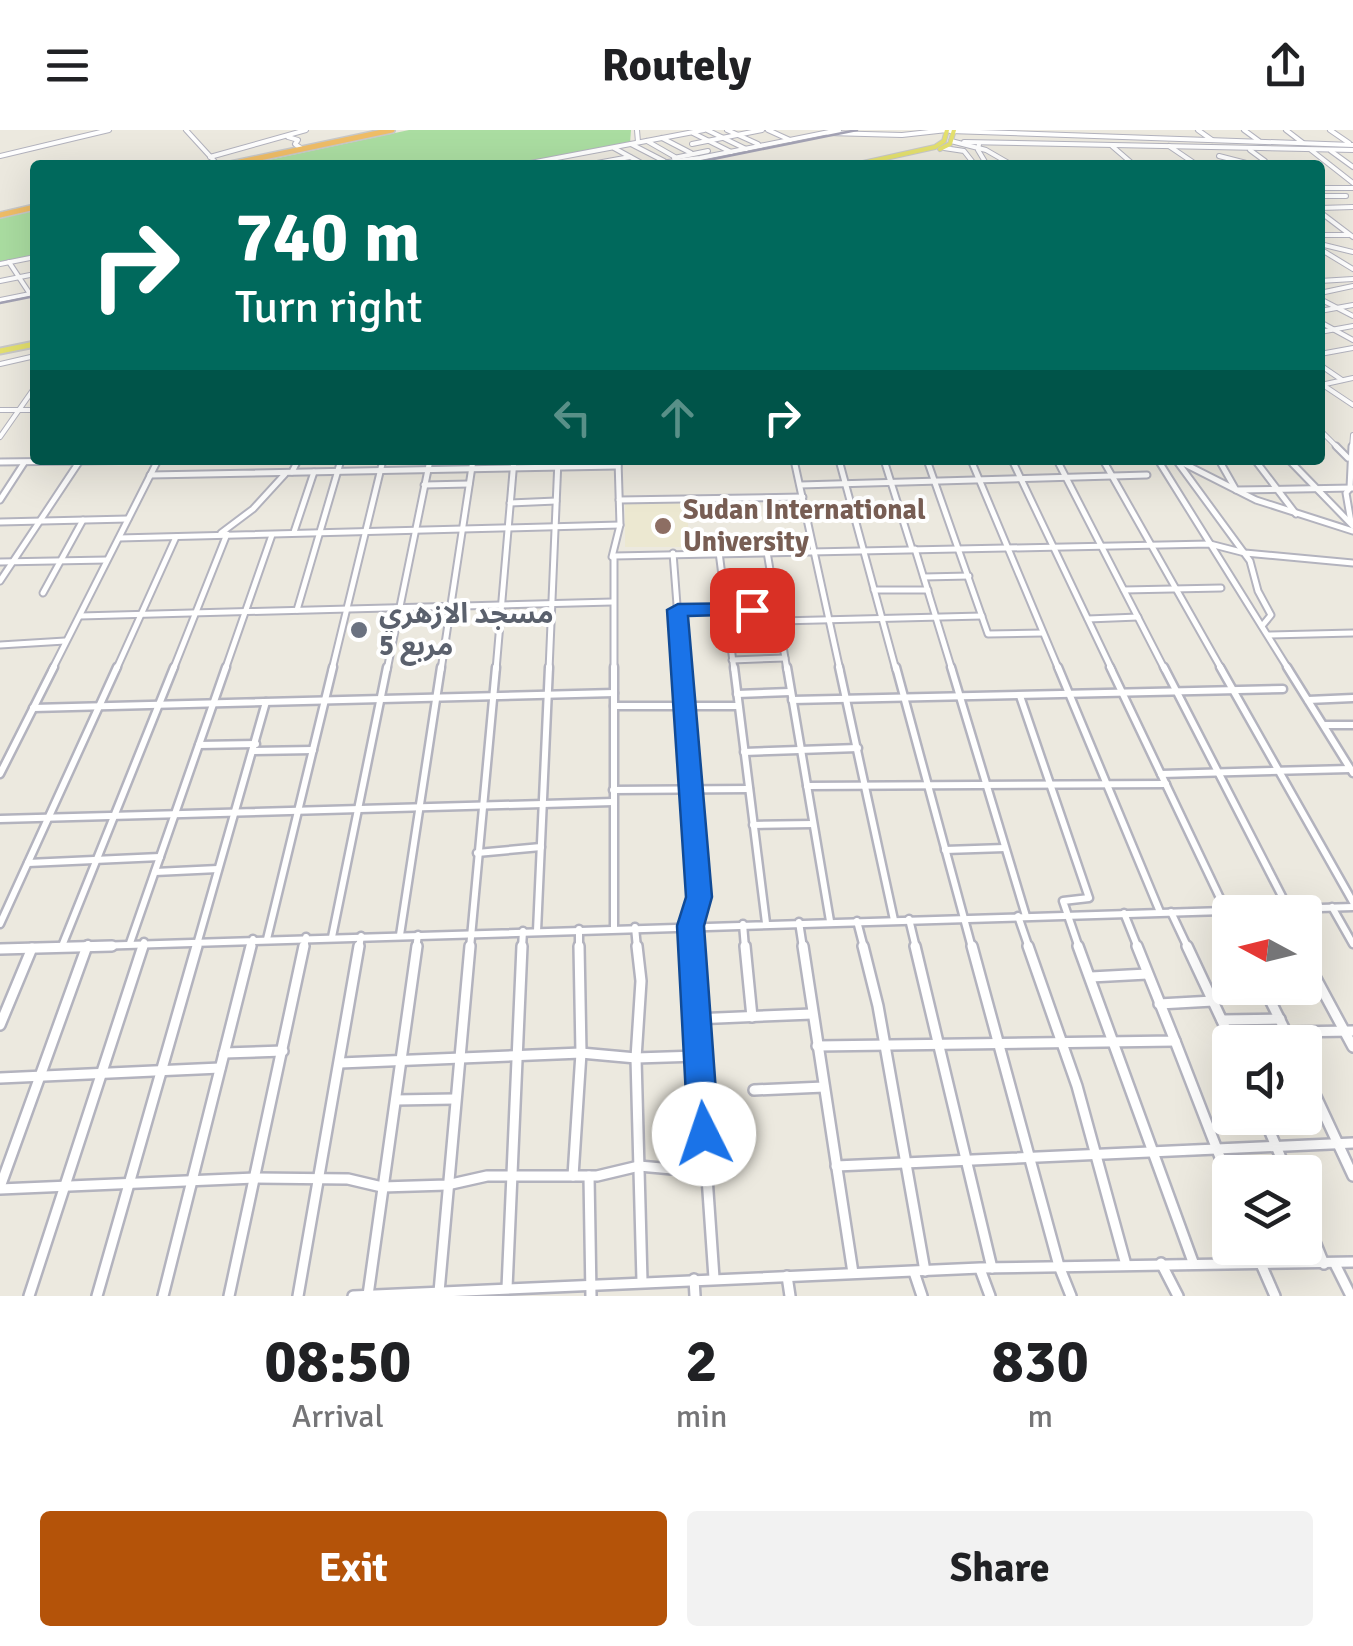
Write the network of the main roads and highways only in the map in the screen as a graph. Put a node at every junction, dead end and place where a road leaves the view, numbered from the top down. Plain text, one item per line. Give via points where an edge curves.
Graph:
1 (394, 130) edge
2 (377, 131) edge
3 (950, 131) edge
4 (247, 160) edge
5 (248, 160) edge
6 (877, 160) edge
7 (890, 160) edge
8 (30, 207) edge
9 (0, 214) edge
10 (30, 343) edge
11 (0, 349) edge

1 - 2 highway
1 - 5 highway
2 - 4 highway
3 - 6 main road via 932,148
3 - 7 main road via 944,148
8 - 9 highway
10 - 11 main road

